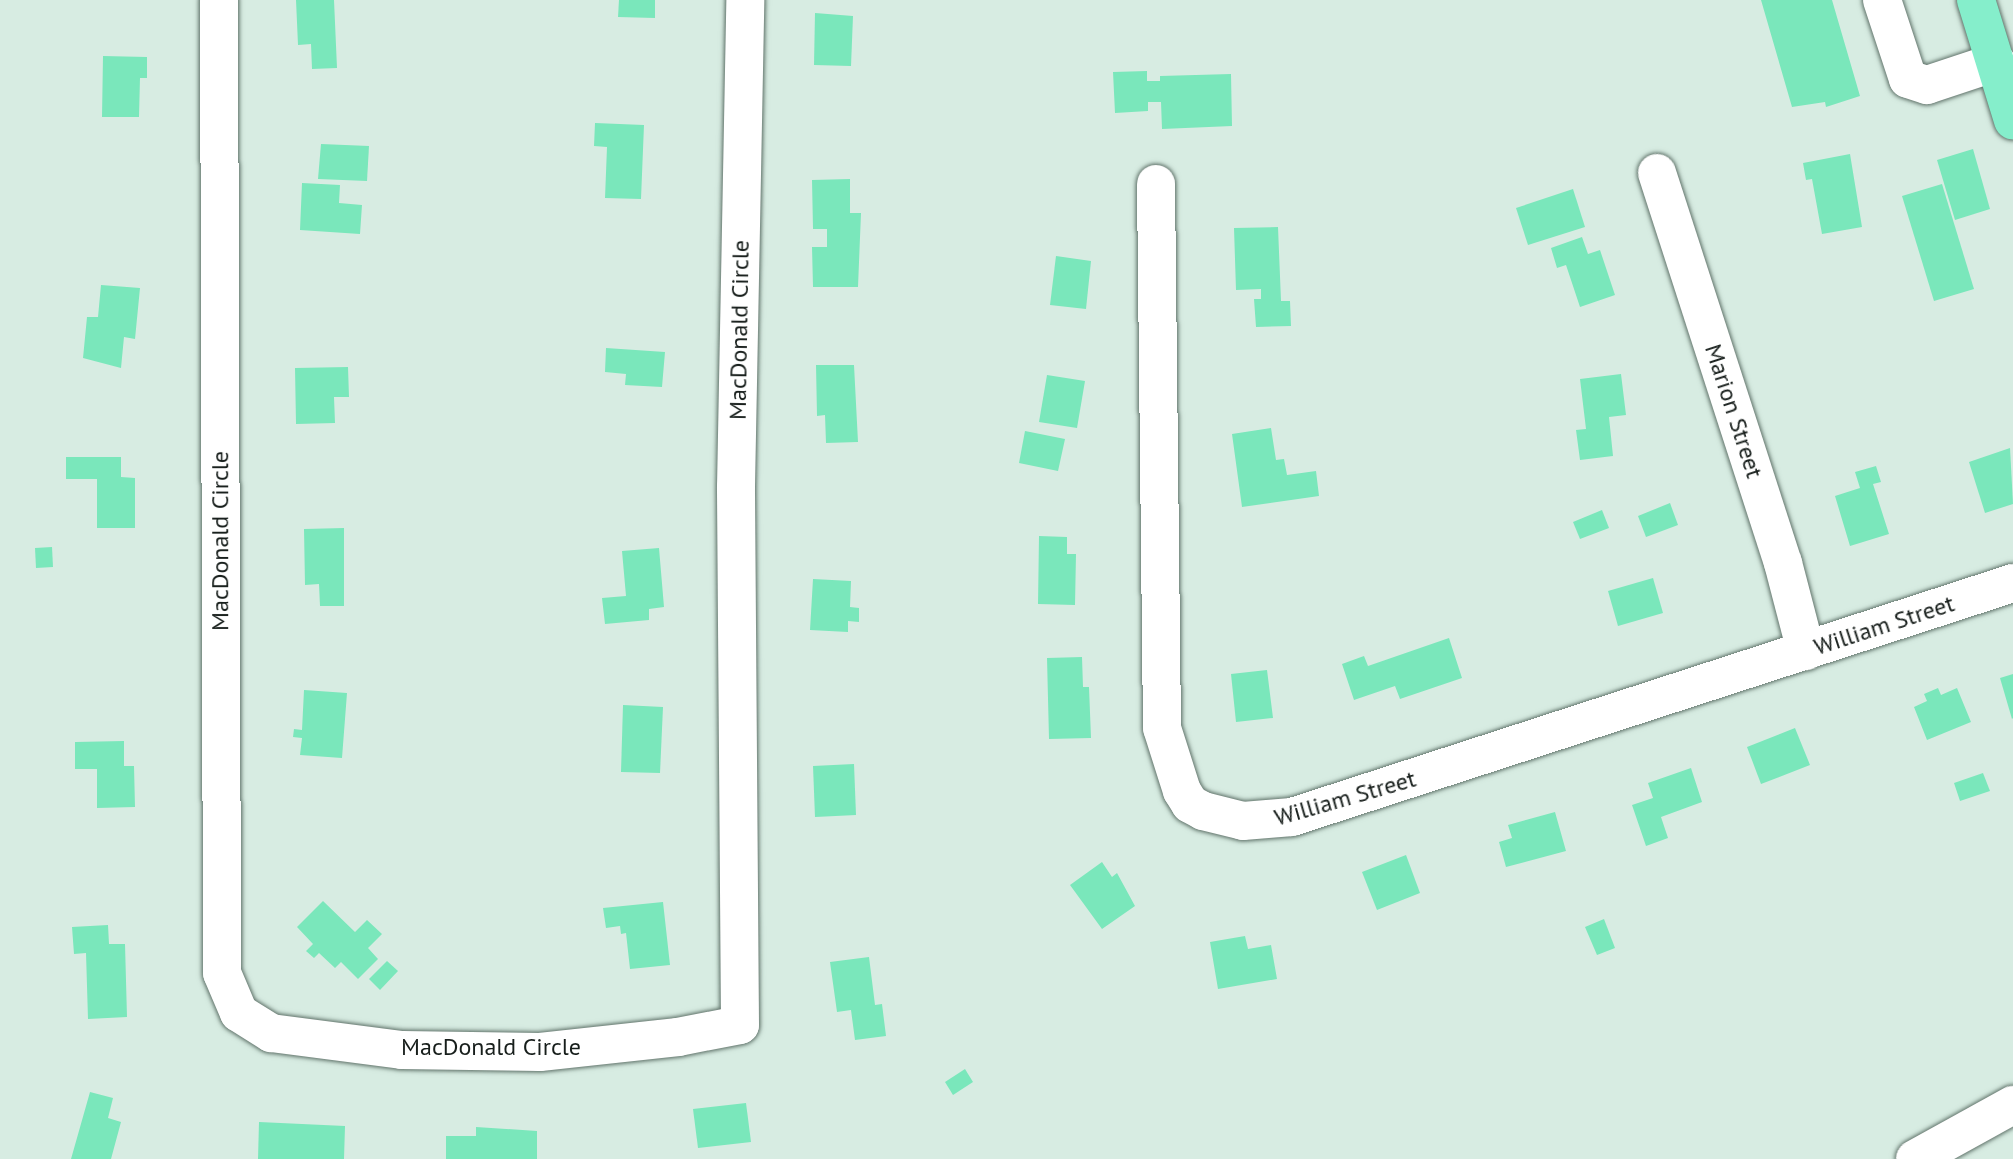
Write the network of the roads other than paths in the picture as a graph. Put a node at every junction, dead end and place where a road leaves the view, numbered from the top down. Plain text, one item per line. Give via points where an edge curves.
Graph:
1 (219, 0) edge
2 (745, 0) edge
3 (1882, 0) edge
4 (1985, 2) edge
5 (1996, 62) junction
6 (2013, 120) edge
7 (1657, 173) dead end
8 (1156, 184) dead end
9 (2013, 583) edge
10 (1806, 651) junction
11 (2013, 1105) edge
12 (1915, 1159) edge

1 - 2 street, MacDonald Circle via 222,973 239,1013 271,1033 402,1050 540,1052 740,1025 736,486
3 - 5 street via 1908,79 1927,85
4 - 5 main road
5 - 6 main road
7 - 10 street, Marion Street via 1783,563
8 - 10 street, William Street via 1161,714 1170,760 1190,804 1234,820 1292,817
9 - 10 street, William Street
11 - 12 street

